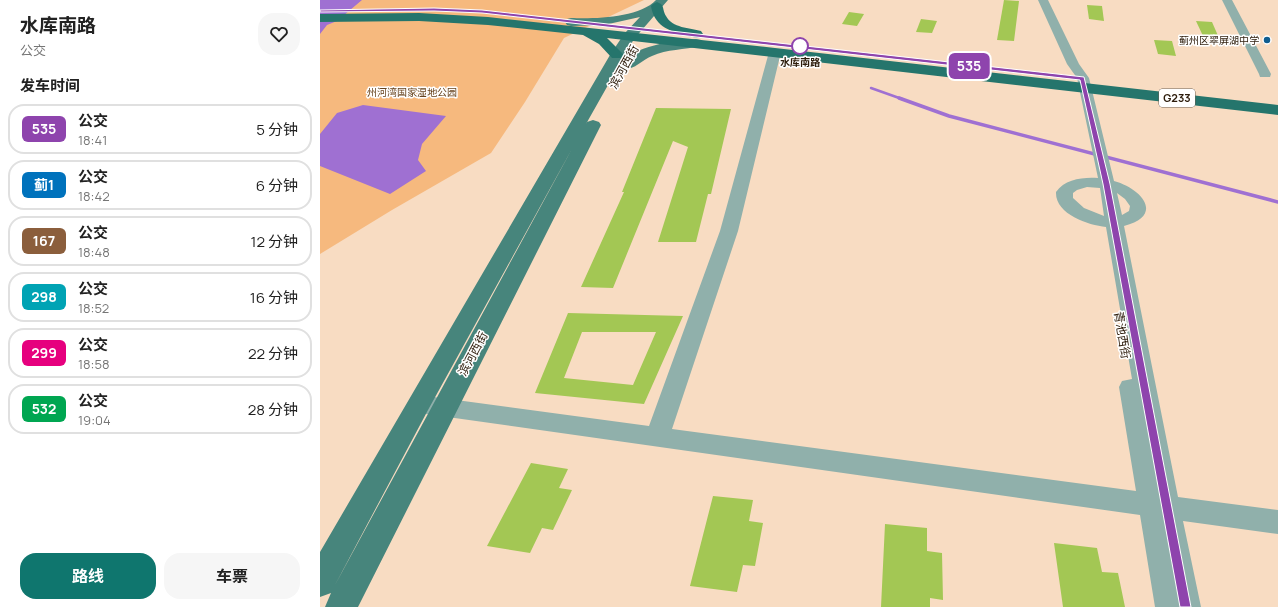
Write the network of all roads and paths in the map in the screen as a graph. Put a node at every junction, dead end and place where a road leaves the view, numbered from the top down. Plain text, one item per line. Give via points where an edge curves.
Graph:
1 (1043, 0) edge
2 (1227, 0) edge
3 (659, 3) edge
4 (320, 11) edge
5 (368, 14) junction
6 (320, 18) edge
7 (571, 22) junction
8 (582, 31) junction
9 (636, 34) junction
10 (700, 39) junction
11 (775, 52) junction
12 (621, 60) junction
13 (1265, 74) dead end
14 (1078, 79) junction
15 (1278, 100) edge
16 (1278, 110) edge
17 (1099, 175) junction
18 (1108, 222) junction
19 (419, 404) junction
20 (445, 406) junction
21 (657, 438) junction
22 (1159, 505) junction
23 (1278, 522) edge
24 (320, 582) edge
25 (341, 607) edge
26 (1170, 607) edge
27 (1186, 607) edge

1 - 14 street, 青池西街
2 - 13 street
3 - 7 main road via 632,17 599,22
3 - 9 main road
3 - 10 highway via 658,16 664,23
4 - 5 highway, G233
5 - 6 highway, G233
5 - 7 highway, G233 via 434,10 482,12
5 - 8 highway, G233 via 440,17
7 - 9 highway, G233
8 - 9 highway, G233
8 - 12 highway via 604,41
9 - 10 highway, G233
9 - 12 main road, 滨河西街 via 636,50
10 - 11 highway, G233
10 - 12 main road
10 - 14 highway, G233
11 - 14 highway, G233
11 - 21 street via 729,231
12 - 19 main road, 滨河西街
12 - 20 main road, 滨河西街 via 604,103
14 - 15 highway, G233
14 - 16 highway, G233
14 - 17 street, 青池西街
17 - 18 street, 青池西街
17 - 18 street via 1070,187 1064,198 1074,211
18 - 22 street, 青池西街
19 - 20 street
19 - 24 main road, 滨河西街
20 - 21 street
20 - 25 main road, 滨河西街
21 - 22 street
22 - 23 street
22 - 26 street, 青池西街
22 - 27 street, 青池西街

